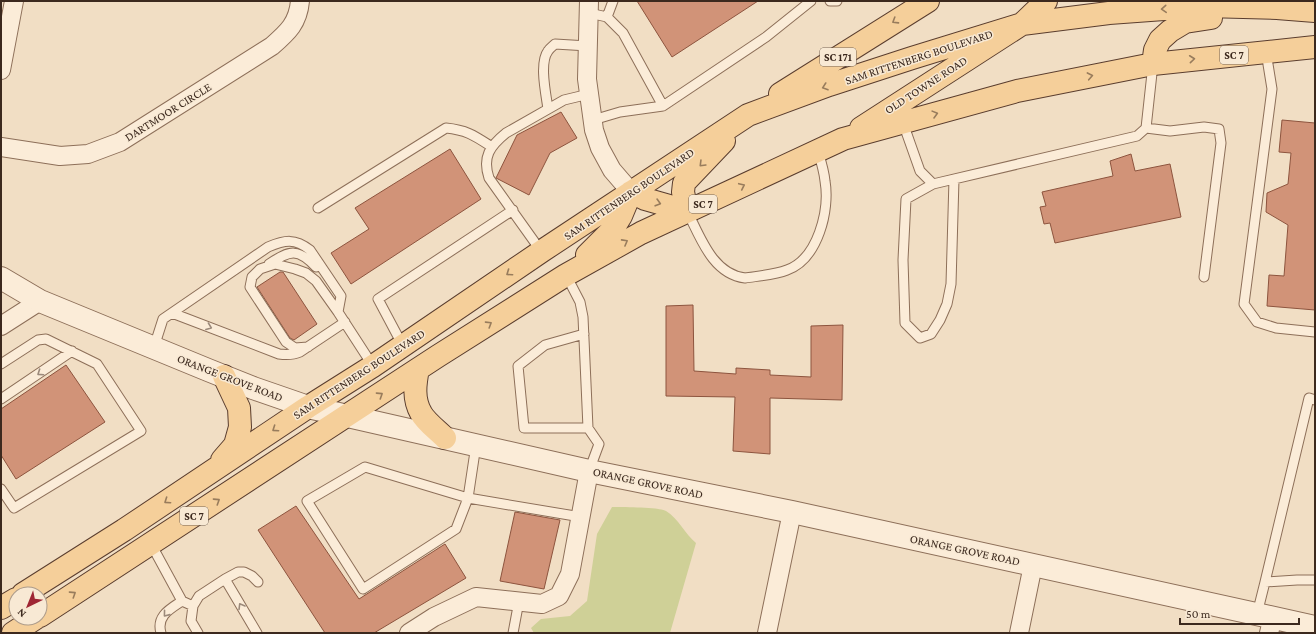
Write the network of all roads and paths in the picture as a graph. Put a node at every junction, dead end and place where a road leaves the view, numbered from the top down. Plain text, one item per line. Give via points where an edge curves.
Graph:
1 (14, 1) edge
2 (300, 1) edge
3 (613, 1) edge
4 (811, 1) edge
5 (830, 1) edge
6 (837, 1) edge
7 (928, 1) edge
8 (1046, 1) edge
9 (1204, 4) edge
10 (589, 7) edge
11 (1277, 8) junction
12 (1315, 11) edge
13 (606, 17) junction
14 (1022, 24) junction
15 (588, 46) junction
16 (1315, 47) edge
17 (1266, 52) junction
18 (1153, 64) junction
19 (1, 70) edge
20 (589, 94) junction
21 (663, 106) junction
22 (548, 109) junction
23 (748, 114) junction
24 (593, 120) junction
25 (903, 123) junction
26 (1146, 128) junction
27 (843, 139) junction
28 (1, 147) edge
29 (492, 147) junction
30 (818, 151) junction
31 (954, 179) junction
32 (933, 184) junction
33 (631, 192) junction
34 (318, 208) dead end
35 (513, 210) junction
36 (687, 211) junction
37 (542, 251) junction
38 (260, 270) junction
39 (566, 275) junction
40 (1204, 277) dead end
41 (1, 278) edge
42 (40, 301) junction
43 (340, 301) junction
44 (172, 312) junction
45 (338, 312) junction
46 (345, 322) junction
47 (1, 326) edge
48 (1315, 332) edge
49 (584, 334) junction
50 (403, 346) junction
51 (308, 347) junction
52 (154, 348) junction
53 (72, 351) junction
54 (1, 364) edge
55 (373, 366) junction
56 (418, 369) junction
57 (224, 376) junction
58 (1, 399) edge
59 (1315, 400) edge
60 (308, 407) junction
61 (348, 416) junction
62 (588, 428) junction
63 (445, 438) junction
64 (476, 446) junction
65 (215, 469) junction
66 (589, 471) junction
67 (1, 489) edge
68 (468, 498) junction
69 (792, 512) junction
70 (581, 517) junction
71 (151, 544) junction
72 (1033, 565) junction
73 (225, 578) junction
74 (1315, 580) edge
75 (258, 582) dead end
76 (1265, 582) junction
77 (36, 586) edge
78 (182, 601) junction
79 (519, 601) junction
80 (193, 606) junction
81 (48, 611) edge
82 (1266, 621) edge
83 (24, 626) edge
84 (1315, 626) edge
85 (13, 633) edge
86 (161, 633) edge
87 (198, 633) edge
88 (257, 633) edge
89 (409, 633) edge
90 (513, 633) edge
91 (767, 633) edge
92 (1019, 633) edge

1 - 19 street
2 - 28 street, DARTMOOR CIRCLE via 298,17 289,31 272,46 120,142 88,154 60,156
3 - 13 lane
4 - 21 lane via 766,36
5 - 6 lane
7 -> 23 main road, SC 171
8 - 14 main road, OLD TOWNE ROAD
9 - 11 main road, SAM RITTENBERG BOULEVARD / SC 7
9 -> 14 main road, SAM RITTENBERG BOULEVARD / SC 7
10 - 13 lane
10 - 15 street
11 - 12 main road, SAM RITTENBERG BOULEVARD / SC 7
11 - 18 main road via 1185,22 1160,40
13 - 21 lane via 623,33
14 -> 23 main road, SAM RITTENBERG BOULEVARD / SC 7 via 829,85
14 - 27 main road, OLD TOWNE ROAD
15 - 20 street
15 - 22 lane via 555,44 548,50 544,58 544,68
16 - 17 main road, SC 7
18 -> 17 main road, SC 7
17 - 48 lane via 1272,89 1244,304 1257,322 1276,328
25 -> 18 main road, SC 7 via 1017,91
18 - 26 lane
20 - 22 lane via 564,100
20 - 24 street
21 - 24 lane via 620,112
22 - 29 lane via 506,134
23 - 33 main road, SAM RITTENBERG BOULEVARD / SC 7
23 -> 36 main road via 684,183
24 - 33 street via 600,148 612,170
25 - 27 main road, SC 7
25 - 32 lane via 920,171
26 - 31 lane via 1137,136
26 - 40 lane via 1170,131 1204,127 1219,129 1221,143
27 - 30 main road, SC 7
29 - 34 lane via 459,129 446,128
29 - 35 lane via 486,162 488,173
36 -> 30 main road, SC 7
30 - 36 lane via 826,189 826,203 819,233 814,245 800,262 786,270 745,278 732,274 710,256
31 - 32 lane
31 - 32 lane via 951,284 947,304 931,334 920,338 905,323 903,260 906,199
33 -> 36 main road via 644,199
33 - 37 main road, SAM RITTENBERG BOULEVARD / SC 7
33 - 39 main road via 613,229
35 - 37 lane
35 - 50 lane via 378,299
39 -> 36 main road, SC 7 via 641,233
37 -> 50 main road, SAM RITTENBERG BOULEVARD / SC 7
38 - 43 lane via 283,255 292,252 298,254 320,270
38 - 45 lane via 275,264 306,273 316,281
38 - 51 lane via 252,277 250,287 286,342 295,348
39 - 49 lane via 580,302
56 -> 39 main road, SC 7
41 - 42 street, ORANGE GROVE ROAD
42 - 47 street
42 - 52 street, ORANGE GROVE ROAD
43 - 44 lane via 341,296 310,250 293,241 282,241 268,246
43 - 45 lane
44 -> 51 lane via 279,354 293,355
44 - 52 lane via 164,318
45 - 46 lane
46 - 51 lane
46 - 55 lane
49 - 62 lane
49 - 62 lane via 544,345 518,366 524,428
50 - 55 main road, SAM RITTENBERG BOULEVARD / SC 7
52 - 57 street, ORANGE GROVE ROAD
53 - 54 lane via 46,339 38,340
53 -> 58 lane
53 - 67 lane via 97,364 141,431 14,508
55 - 60 main road, SAM RITTENBERG BOULEVARD / SC 7
61 -> 56 main road, SC 7
56 - 63 main road via 415,398 421,414
57 - 60 street, ORANGE GROVE ROAD
57 - 65 main road via 239,408 240,427 235,445
59 - 76 lane via 1309,398
60 - 61 street, ORANGE GROVE ROAD
60 -> 65 main road, SAM RITTENBERG BOULEVARD / SC 7
61 - 63 street, ORANGE GROVE ROAD
71 -> 61 main road, SC 7
62 - 66 lane via 599,444
63 - 64 street, ORANGE GROVE ROAD
64 - 66 street, ORANGE GROVE ROAD
64 - 68 lane
65 -> 77 main road, SAM RITTENBERG BOULEVARD / SC 7
66 - 69 street, ORANGE GROVE ROAD
66 - 70 street
68 - 68 lane via 365,467 307,501 363,589 456,529
68 - 70 lane
69 - 72 street, ORANGE GROVE ROAD
69 - 91 street
70 - 79 street via 570,574 559,596 542,604
71 - 78 lane
81 -> 71 main road, SC 7
72 - 82 street, ORANGE GROVE ROAD
72 - 92 street
73 - 75 lane via 244,572
73 - 80 lane via 199,596
88 -> 73 lane
74 - 76 lane
76 - 82 lane
78 - 80 lane
78 -> 86 lane via 162,617 159,627
79 - 89 street via 476,597 434,617
79 - 90 lane
80 - 87 lane via 191,621
82 - 84 street, ORANGE GROVE ROAD
83 - 85 main road

